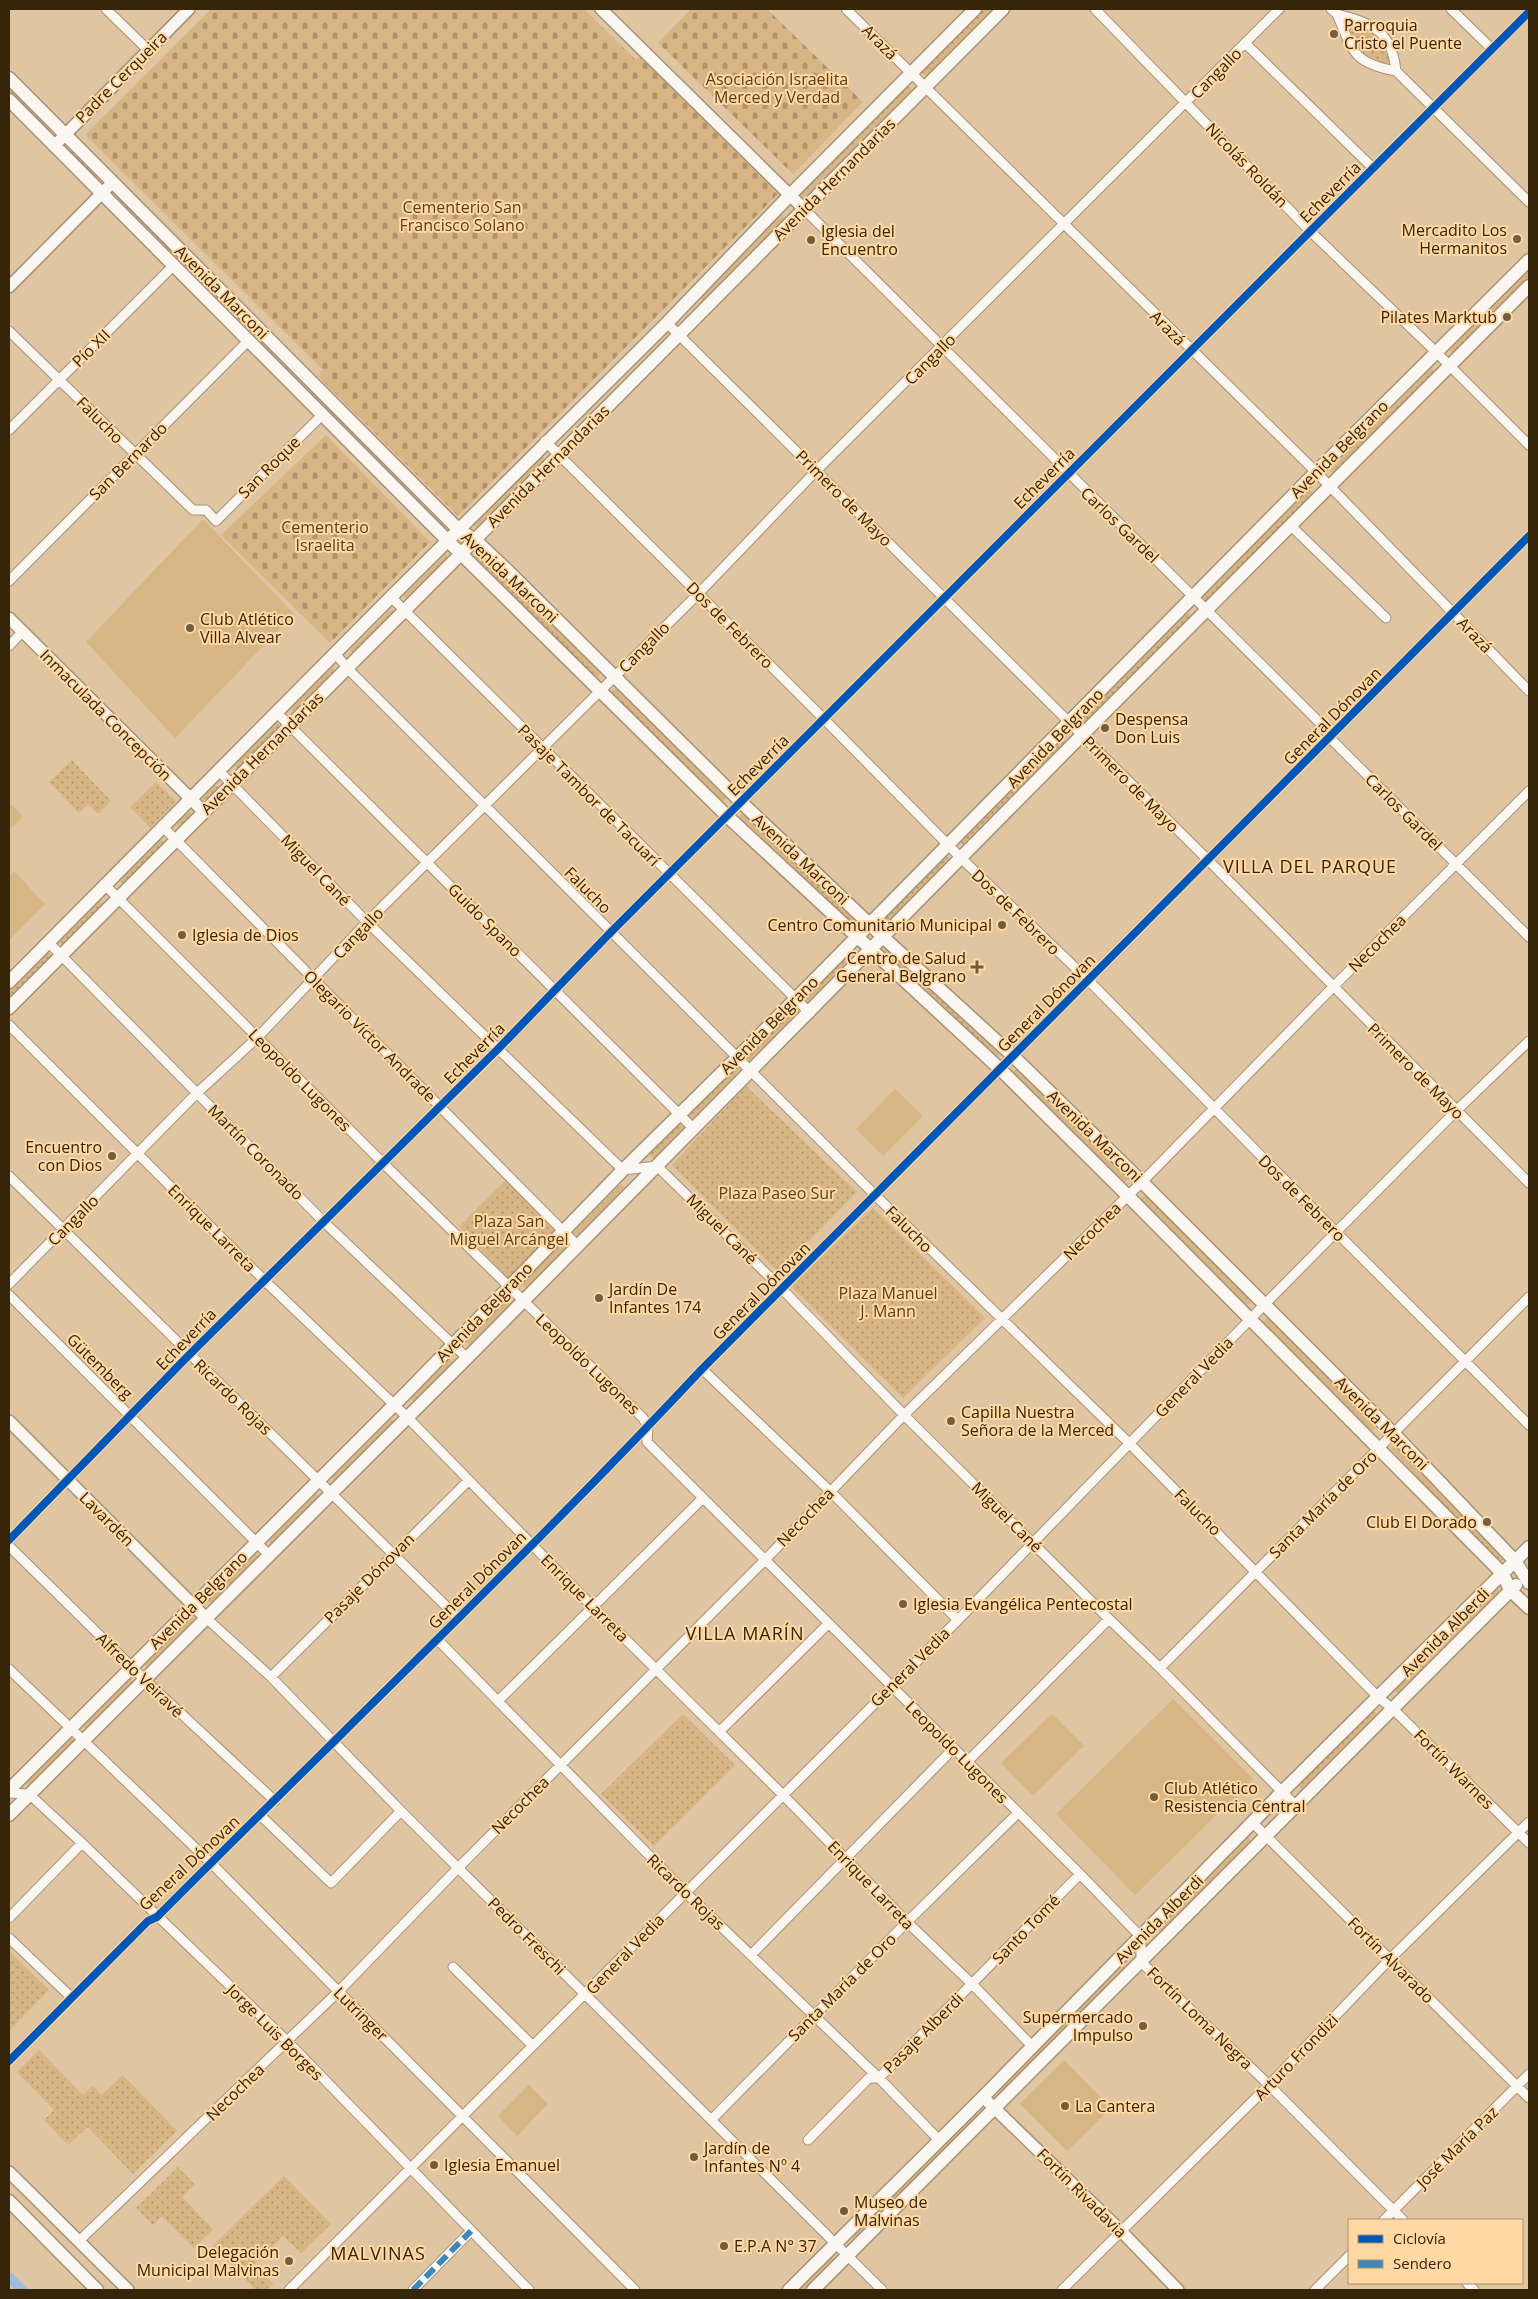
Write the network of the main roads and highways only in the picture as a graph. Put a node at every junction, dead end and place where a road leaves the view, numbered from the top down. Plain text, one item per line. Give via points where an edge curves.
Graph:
1 (975, 9) edge
2 (1003, 9) edge
3 (9, 78) edge
4 (9, 100) edge
5 (1529, 260) edge
6 (1529, 286) edge
7 (458, 530) junction
8 (475, 540) junction
9 (449, 542) junction
10 (461, 554) junction
11 (870, 924) junction
12 (883, 937) junction
13 (856, 938) junction
14 (870, 950) junction
15 (9, 982) edge
16 (9, 1008) edge
17 (1529, 1547) edge
18 (1515, 1561) junction
19 (1503, 1574) junction
20 (1528, 1578) edge
21 (1510, 1590) junction
22 (1529, 1608) edge
23 (9, 1791) edge
24 (9, 1815) edge
25 (9, 2201) edge
26 (97, 2290) edge
27 (789, 2290) edge
28 (812, 2290) edge

1 - 7 main road, Avenida Hernandarias
2 - 8 main road, Avenida Hernandarias
3 - 7 main road, Avenida Marconi
4 - 9 main road, Avenida Marconi
5 - 11 main road, Avenida Belgrano
6 - 12 main road, Avenida Belgrano
7 - 8 main road, Avenida Marconi
7 - 9 main road, Avenida Hernandarias
8 - 10 main road, Avenida Hernandarias
8 - 11 main road, Avenida Marconi
9 - 10 main road, Avenida Marconi
9 - 15 main road, Avenida Hernandarias
10 - 13 main road, Avenida Marconi
10 - 16 main road, Avenida Hernandarias
11 - 12 main road, Avenida Marconi
11 - 13 main road, Avenida Belgrano
12 - 14 main road, Avenida Belgrano
12 - 18 main road, Avenida Marconi via 1013,1056 1142,1182 1393,1433
13 - 14 main road, Avenida Marconi
13 - 23 main road, Avenida Belgrano
14 - 19 main road, Avenida Marconi via 1000,1069
14 - 24 main road, Avenida Belgrano
17 - 18 main road, Avenida Alberdi
18 - 19 main road, Avenida Alberdi
18 - 20 main road, Avenida Marconi
19 - 21 main road
19 - 27 main road, Avenida Alberdi via 1282,1792 984,2097
20 - 21 main road, Avenida Alberdi
21 - 22 main road
21 - 28 main road, Avenida Alberdi
25 - 26 main road

